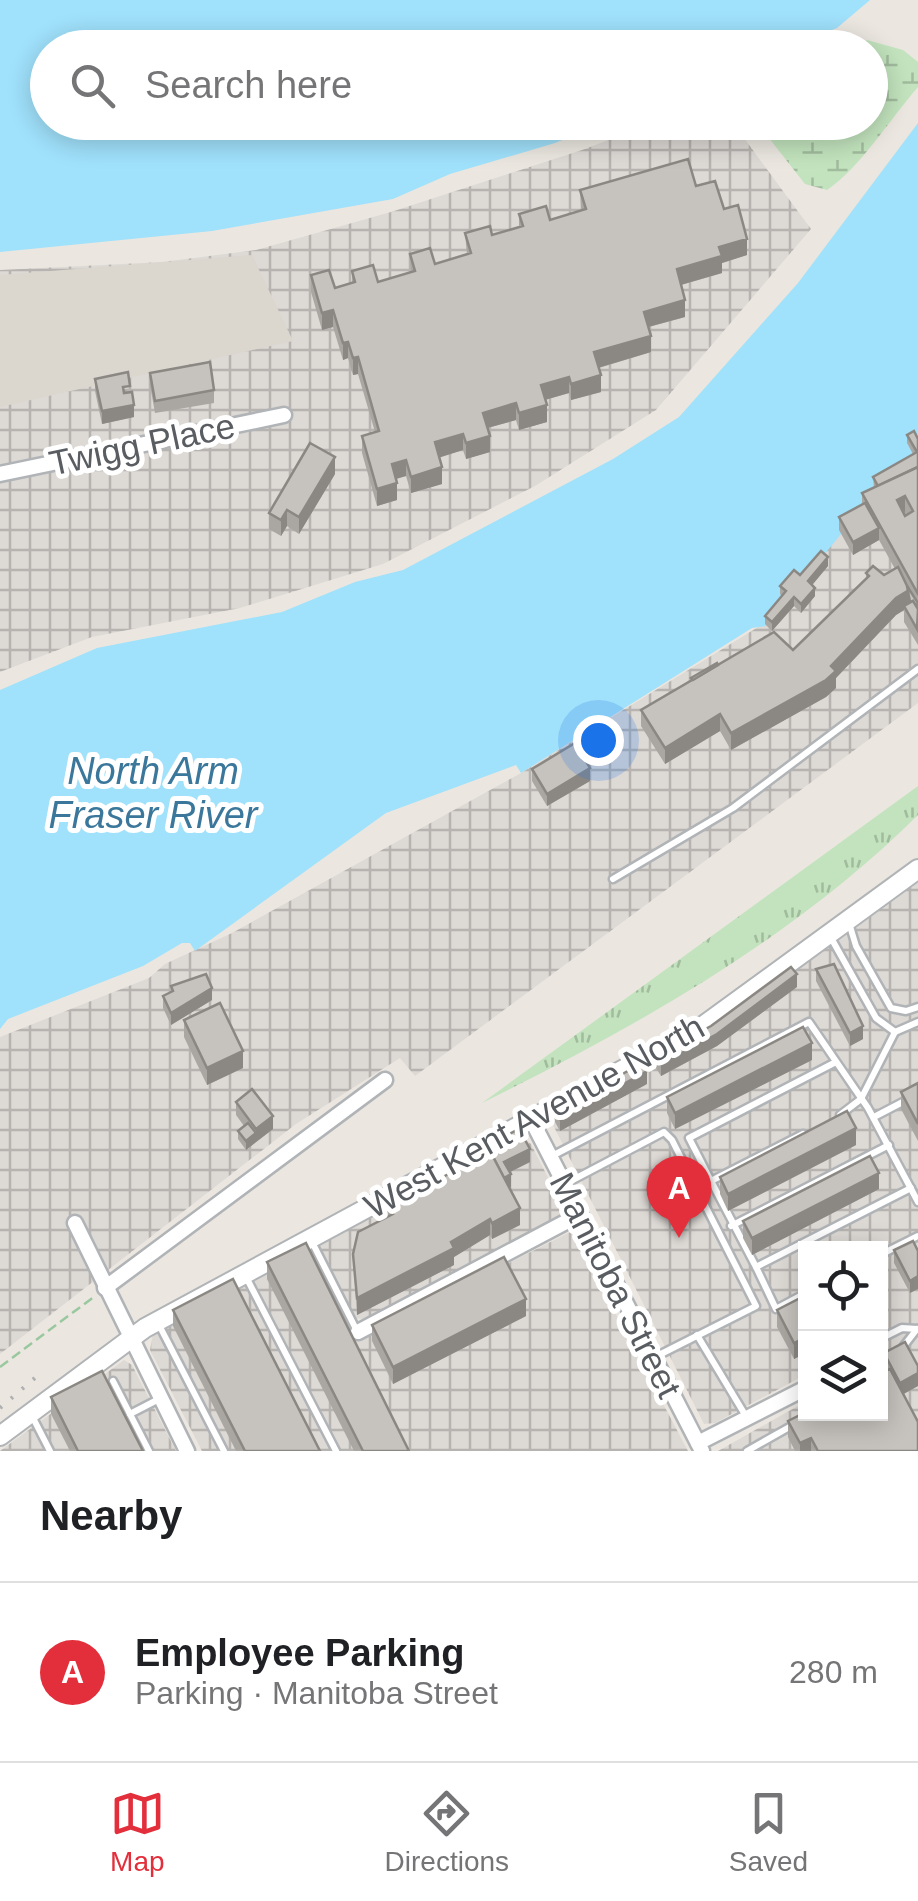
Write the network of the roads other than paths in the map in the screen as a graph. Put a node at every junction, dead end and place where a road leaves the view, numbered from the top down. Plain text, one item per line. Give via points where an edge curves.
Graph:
1 (284, 415) dead end
2 (0, 474) edge
3 (918, 670) edge
4 (918, 869) edge
5 (613, 879) dead end
6 (849, 921) junction
7 (830, 935) junction
8 (918, 1007) edge
9 (918, 1022) edge
10 (894, 1032) junction
11 (834, 1062) junction
12 (385, 1080) dead end
13 (918, 1094) edge
14 (861, 1099) junction
15 (874, 1117) junction
16 (530, 1119) junction
17 (831, 1120) edge
18 (814, 1128) edge
19 (888, 1146) junction
20 (549, 1157) junction
21 (711, 1181) junction
22 (564, 1184) junction
23 (911, 1188) junction
24 (918, 1202) edge
25 (579, 1215) junction
26 (75, 1223) dead end
27 (731, 1226) junction
28 (918, 1236) edge
29 (310, 1238) junction
30 (888, 1251) edge
31 (756, 1268) junction
32 (244, 1274) junction
33 (106, 1288) junction
34 (798, 1298) edge
35 (157, 1322) junction
36 (918, 1328) edge
37 (358, 1332) joint
38 (697, 1335) junction
39 (888, 1336) edge
40 (133, 1338) junction
41 (898, 1350) edge
42 (653, 1358) junction
43 (113, 1381) dead end
44 (798, 1392) edge
45 (160, 1398) junction
46 (30, 1413) junction
47 (130, 1414) junction
48 (747, 1418) junction
49 (799, 1422) edge
50 (0, 1436) edge
51 (700, 1447) edge
52 (50, 1451) edge
53 (149, 1451) edge
54 (187, 1451) edge
55 (224, 1451) edge
56 (336, 1451) edge
57 (747, 1451) edge

1 - 2 street, Twigg Place
3 - 5 lane via 733,808
4 - 6 street, West Kent Avenue North
6 - 7 street, West Kent Avenue North
6 - 8 lane via 891,1008
7 - 10 lane via 876,1018
7 - 16 street, West Kent Avenue North via 700,1028
9 - 10 lane
10 - 14 lane
11 - 14 lane
11 - 20 lane via 809,1022
11 - 21 lane via 690,1138
12 - 33 street
13 - 15 lane
14 - 15 lane
14 - 17 lane
15 - 19 lane
16 - 20 street, Manitoba Street
16 - 29 street, West Kent Avenue North
18 - 21 lane
19 - 23 lane
19 - 27 lane
20 - 22 street, Manitoba Street
21 - 27 lane
22 - 25 street, Manitoba Street
22 - 38 lane via 664,1132 672,1140 756,1306
23 - 24 lane
23 - 31 lane
25 - 37 street
25 - 42 street, Manitoba Street
26 - 33 street
27 - 31 lane
28 - 30 lane
29 - 32 street, West Kent Avenue North
29 - 37 lane
31 - 34 lane via 776,1308
32 - 35 street, West Kent Avenue North
32 - 56 lane
33 - 40 street
35 - 40 street, West Kent Avenue North
35 - 55 lane
36 - 39 lane
36 - 41 lane
38 - 42 lane
38 - 48 lane
40 - 45 street
40 - 46 street, West Kent Avenue North
42 - 51 street, Manitoba Street
43 - 47 lane
44 - 48 street
45 - 47 lane
45 - 54 street
46 - 50 street, West Kent Avenue North
46 - 52 lane
47 - 53 lane
48 - 51 street
49 - 57 lane

